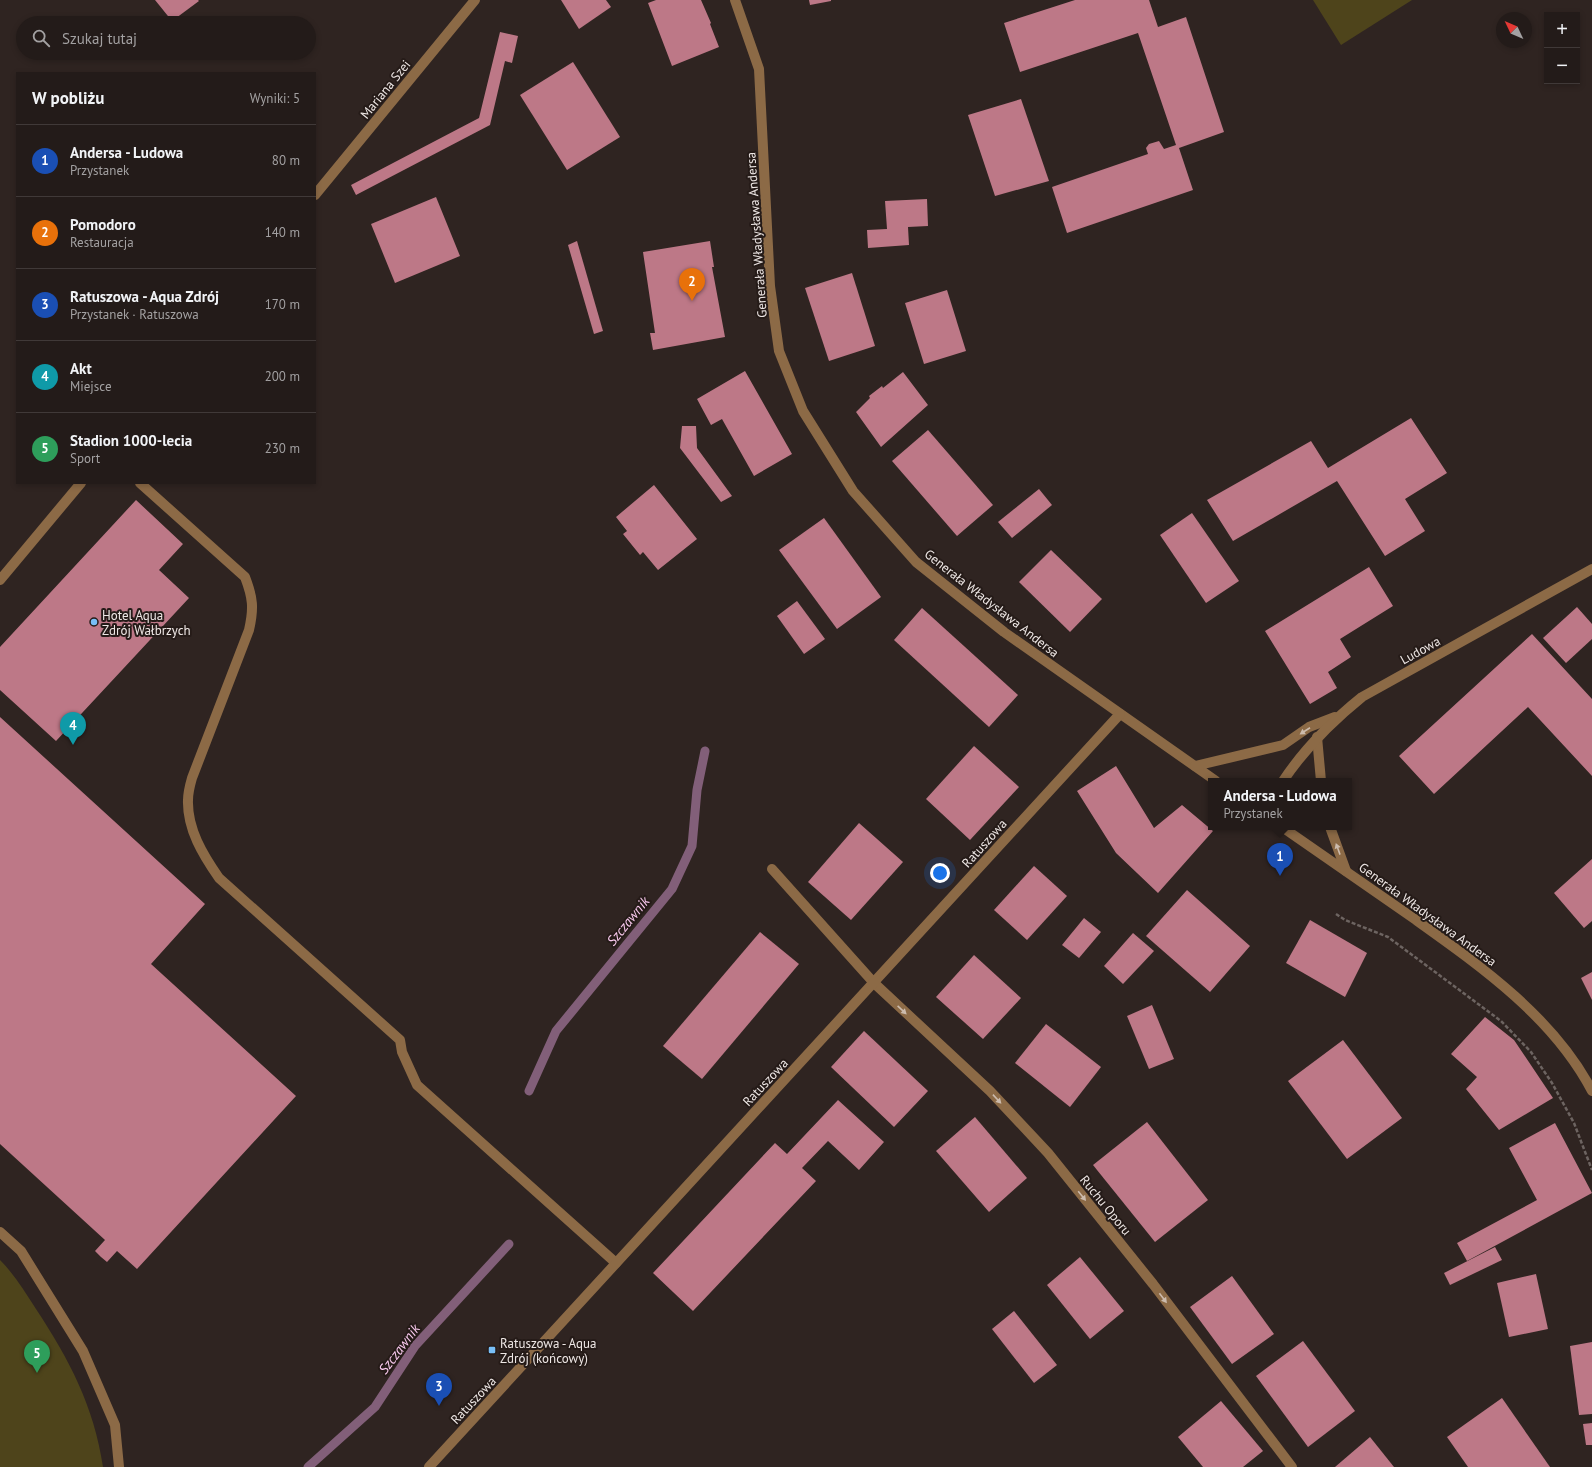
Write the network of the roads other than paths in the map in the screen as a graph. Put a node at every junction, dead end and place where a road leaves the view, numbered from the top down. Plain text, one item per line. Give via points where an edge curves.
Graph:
1 (476, 0) edge
2 (736, 0) edge
3 (316, 194) edge
4 (80, 484) edge
5 (141, 484) edge
6 (1592, 570) edge
7 (0, 580) edge
8 (1120, 714) junction
9 (1340, 714) junction
10 (1317, 737) junction
11 (1195, 766) junction
12 (1212, 778) edge
13 (1285, 778) edge
14 (1322, 778) edge
15 (1286, 830) edge
16 (1331, 830) edge
17 (772, 869) dead end
18 (1346, 871) junction
19 (874, 983) junction
20 (1592, 1091) edge
21 (0, 1232) edge
22 (616, 1263) junction
23 (119, 1467) edge
24 (428, 1467) edge
25 (1292, 1467) edge

1 - 3 street, Mariana Szei
2 - 8 street, Generała Władysława Andersa via 759,68 770,286 779,351 803,411 853,491 916,562 1004,632
4 - 7 street
5 - 22 street via 245,577 251,595 253,611 249,630 192,778 188,800 191,823 202,853 219,878 400,1040 402,1052 417,1085
6 - 9 street, Ludowa via 1362,698
8 - 11 street, Generała Władysława Andersa
8 - 19 street, Ratuszowa
9 - 10 street, Ludowa
9 -> 11 street via 1309,727 1283,745
10 - 13 street, Ludowa
10 - 14 street
11 - 12 street, Generała Władysława Andersa
15 - 18 street, Generała Władysława Andersa
18 -> 16 street
17 - 19 street, Ruchu Oporu
18 - 20 street, Generała Władysława Andersa via 1479,965 1547,1027 1584,1076
19 - 22 street, Ratuszowa
19 -> 25 street, Ruchu Oporu via 990,1091 1048,1153 1153,1284
21 - 23 street via 21,1251 83,1351 115,1425
22 - 24 street, Ratuszowa

